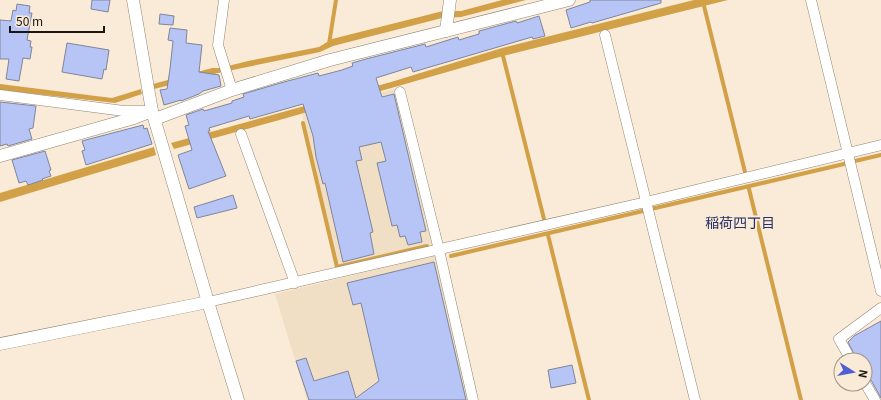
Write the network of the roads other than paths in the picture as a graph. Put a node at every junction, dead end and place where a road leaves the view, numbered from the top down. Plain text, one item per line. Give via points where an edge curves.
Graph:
1 (133, 0) edge
2 (224, 0) edge
3 (569, 0) edge
4 (812, 0) edge
5 (450, 3) edge
6 (447, 27) junction
7 (605, 35) dead end
8 (232, 90) junction
9 (400, 92) dead end
10 (0, 95) edge
11 (154, 115) junction
12 (242, 134) dead end
13 (881, 145) edge
14 (848, 153) junction
15 (0, 156) edge
16 (646, 202) junction
17 (439, 250) junction
18 (295, 283) junction
19 (881, 291) edge
20 (208, 302) junction
21 (881, 308) edge
22 (0, 344) edge
23 (846, 352) edge
24 (238, 400) edge
25 (473, 400) edge
26 (695, 400) edge

1 - 11 street
2 - 8 street via 218,45
3 - 6 street
4 - 14 street
5 - 6 street
6 - 8 street
7 - 16 street
8 - 11 street
9 - 17 street
10 - 11 street
11 - 15 street via 134,118
11 - 20 street
12 - 18 street
13 - 14 street
14 - 16 street
14 - 19 street
16 - 17 street
16 - 26 street
17 - 18 street
17 - 25 street
18 - 20 street
20 - 22 street
20 - 24 street
21 - 23 street via 839,339

